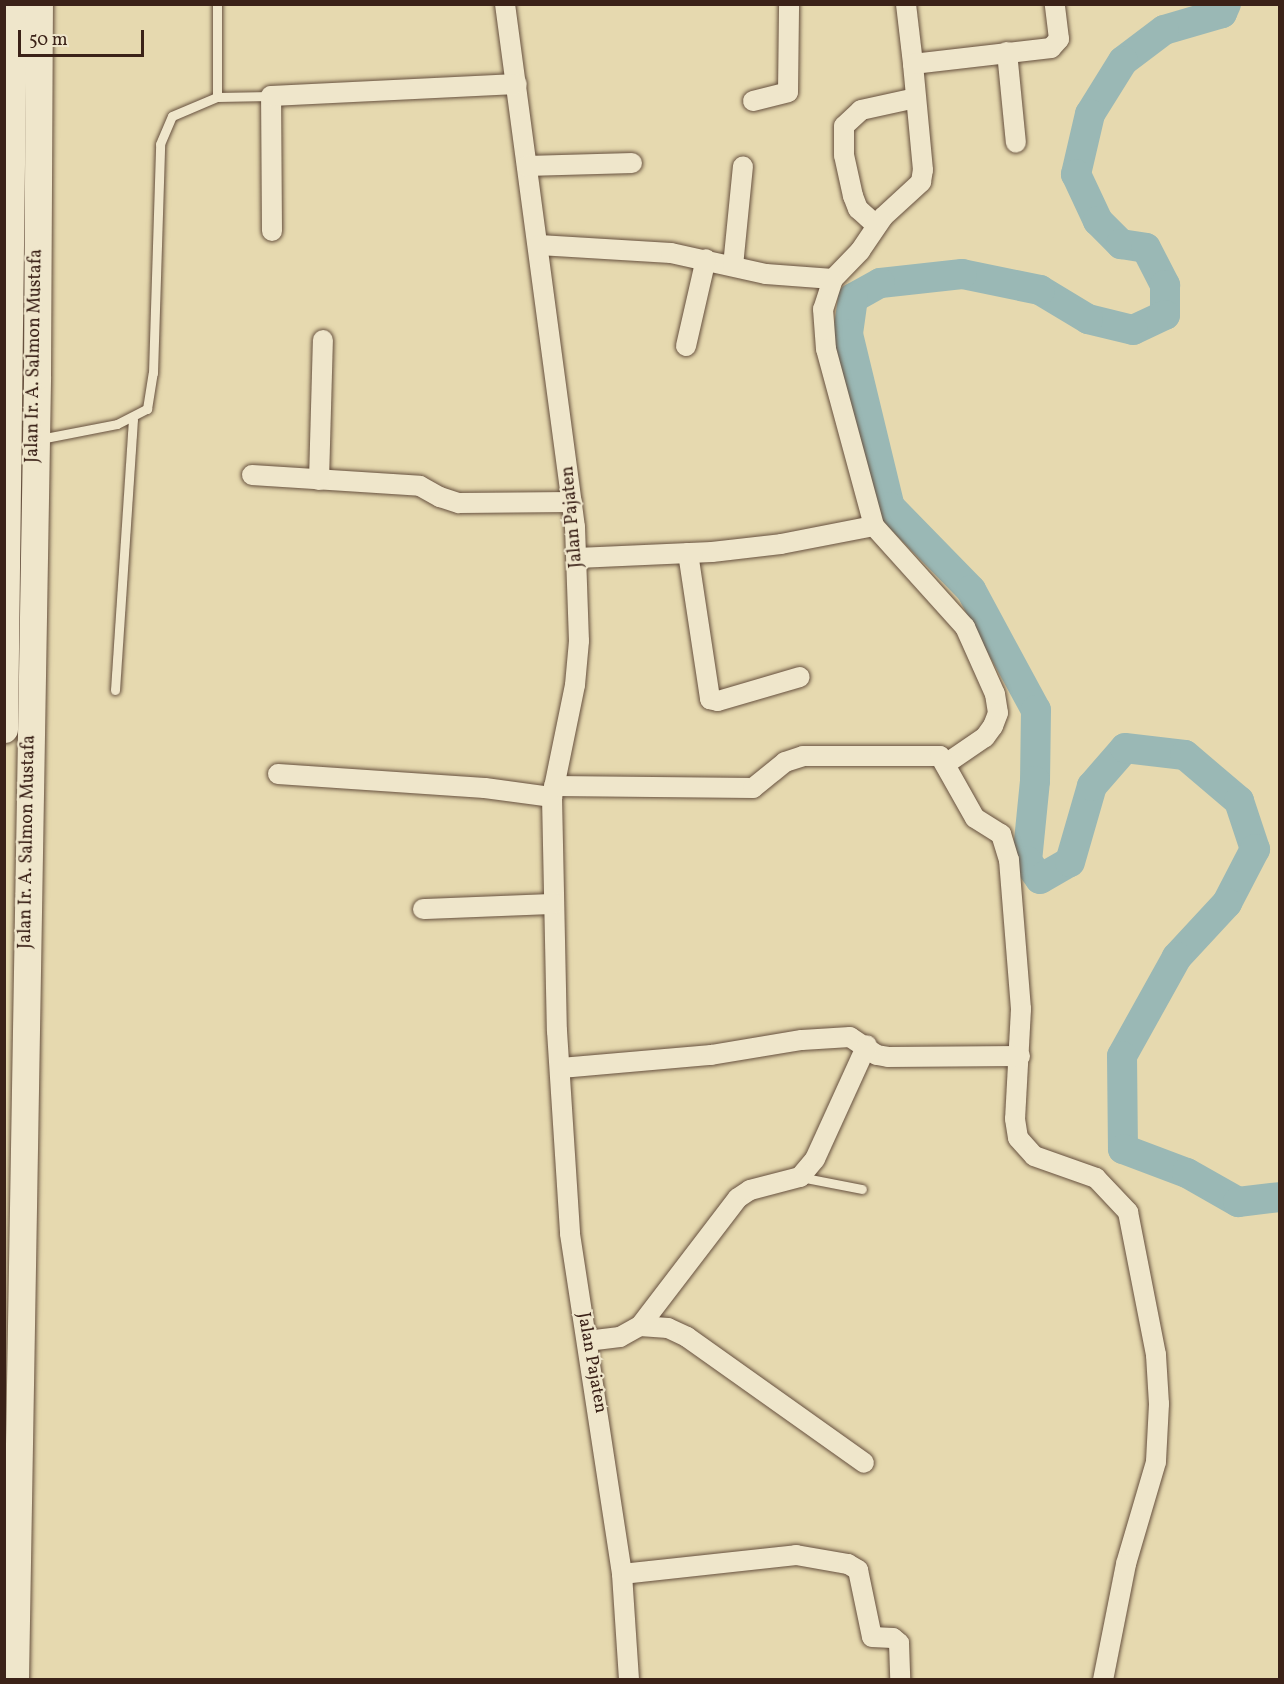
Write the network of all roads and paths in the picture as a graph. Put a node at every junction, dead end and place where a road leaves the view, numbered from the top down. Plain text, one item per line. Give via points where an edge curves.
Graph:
1 (13, 4) edge
2 (39, 4) edge
3 (217, 4) edge
4 (506, 4) edge
5 (789, 4) edge
6 (906, 4) edge
7 (1055, 4) edge
8 (1007, 52) junction
9 (913, 64) junction
10 (517, 84) junction
11 (271, 96) junction
12 (217, 97) junction
13 (916, 98) junction
14 (753, 101) dead end
15 (1016, 142) dead end
16 (25, 156) junction
17 (632, 163) dead end
18 (527, 166) junction
19 (743, 166) dead end
20 (876, 225) junction
21 (272, 231) dead end
22 (539, 245) junction
23 (706, 260) junction
24 (733, 266) junction
25 (833, 279) junction
26 (323, 340) dead end
27 (686, 346) dead end
28 (133, 420) junction
29 (34, 440) junction
30 (252, 475) dead end
31 (319, 480) junction
32 (572, 502) junction
33 (874, 526) junction
34 (688, 553) junction
35 (577, 558) junction
36 (800, 677) dead end
37 (115, 690) dead end
38 (4, 729) edge
39 (947, 763) junction
40 (278, 774) dead end
41 (553, 792) junction
42 (554, 904) junction
43 (423, 909) dead end
44 (867, 1045) junction
45 (1020, 1056) junction
46 (561, 1068) junction
47 (800, 1177) junction
48 (862, 1188) dead end
49 (640, 1326) junction
50 (587, 1341) junction
51 (864, 1463) dead end
52 (622, 1574) junction
53 (15, 1680) edge
54 (629, 1680) edge
55 (900, 1680) edge
56 (1103, 1680) edge

1 - 16 street, Jalan Ir. A. Salmon Mustafa
2 - 16 street, Jalan Ir. A. Salmon Mustafa
3 - 12 lane
4 - 10 street, Jalan Pajaten
5 - 14 street via 788,93
6 - 9 street
7 - 8 street via 1057,45
8 - 9 street
8 - 15 street
9 - 13 street
10 - 11 street
10 - 18 street, Jalan Pajaten
11 - 12 lane
11 - 21 street
12 - 28 lane via 172,116 160,144 153,373 147,409
13 - 20 street via 921,182
13 - 20 street via 861,110 844,126 844,155 853,196 858,209
16 - 29 street, Jalan Ir. A. Salmon Mustafa
16 - 38 street, Jalan Ir. A. Salmon Mustafa
17 - 18 street
18 - 22 street, Jalan Pajaten
19 - 24 street
20 - 25 street via 860,251
22 - 23 street via 636,250
22 - 32 street, Jalan Pajaten
23 - 24 street
23 - 27 street
24 - 25 street via 766,274
25 - 33 street via 823,309 826,349
26 - 31 street
28 - 29 lane
28 - 37 lane
29 - 53 street, Jalan Ir. A. Salmon Mustafa
30 - 31 street
31 - 32 street via 420,486 459,502
32 - 35 street, Jalan Pajaten
33 - 34 street via 781,544
33 - 39 street via 965,627 995,694 998,713 989,732
34 - 35 street
34 - 36 street via 710,699 718,701
35 - 41 street, Jalan Pajaten via 579,641 575,685
39 - 41 street via 940,756 803,756 785,762 753,788
39 - 45 street via 971,810 998,829 1009,860 1020,998
40 - 41 street
41 - 42 street, Jalan Pajaten
42 - 43 street
42 - 46 street, Jalan Pajaten
44 - 45 street via 877,1055 888,1057
44 - 46 street via 850,1036 763,1049
44 - 47 street via 815,1159
45 - 56 street via 1015,1119 1018,1138 1034,1156 1096,1178 1128,1212 1156,1355 1156,1462 1126,1564
46 - 50 street, Jalan Pajaten via 568,1214
47 - 48 lane
47 - 49 street via 750,1190 738,1198
49 - 50 street via 620,1337
49 - 51 street via 668,1328 687,1337
50 - 52 street, Jalan Pajaten
52 - 54 street, Jalan Pajaten
52 - 55 street via 796,1555 848,1564 858,1570 872,1636 893,1638 899,1643

